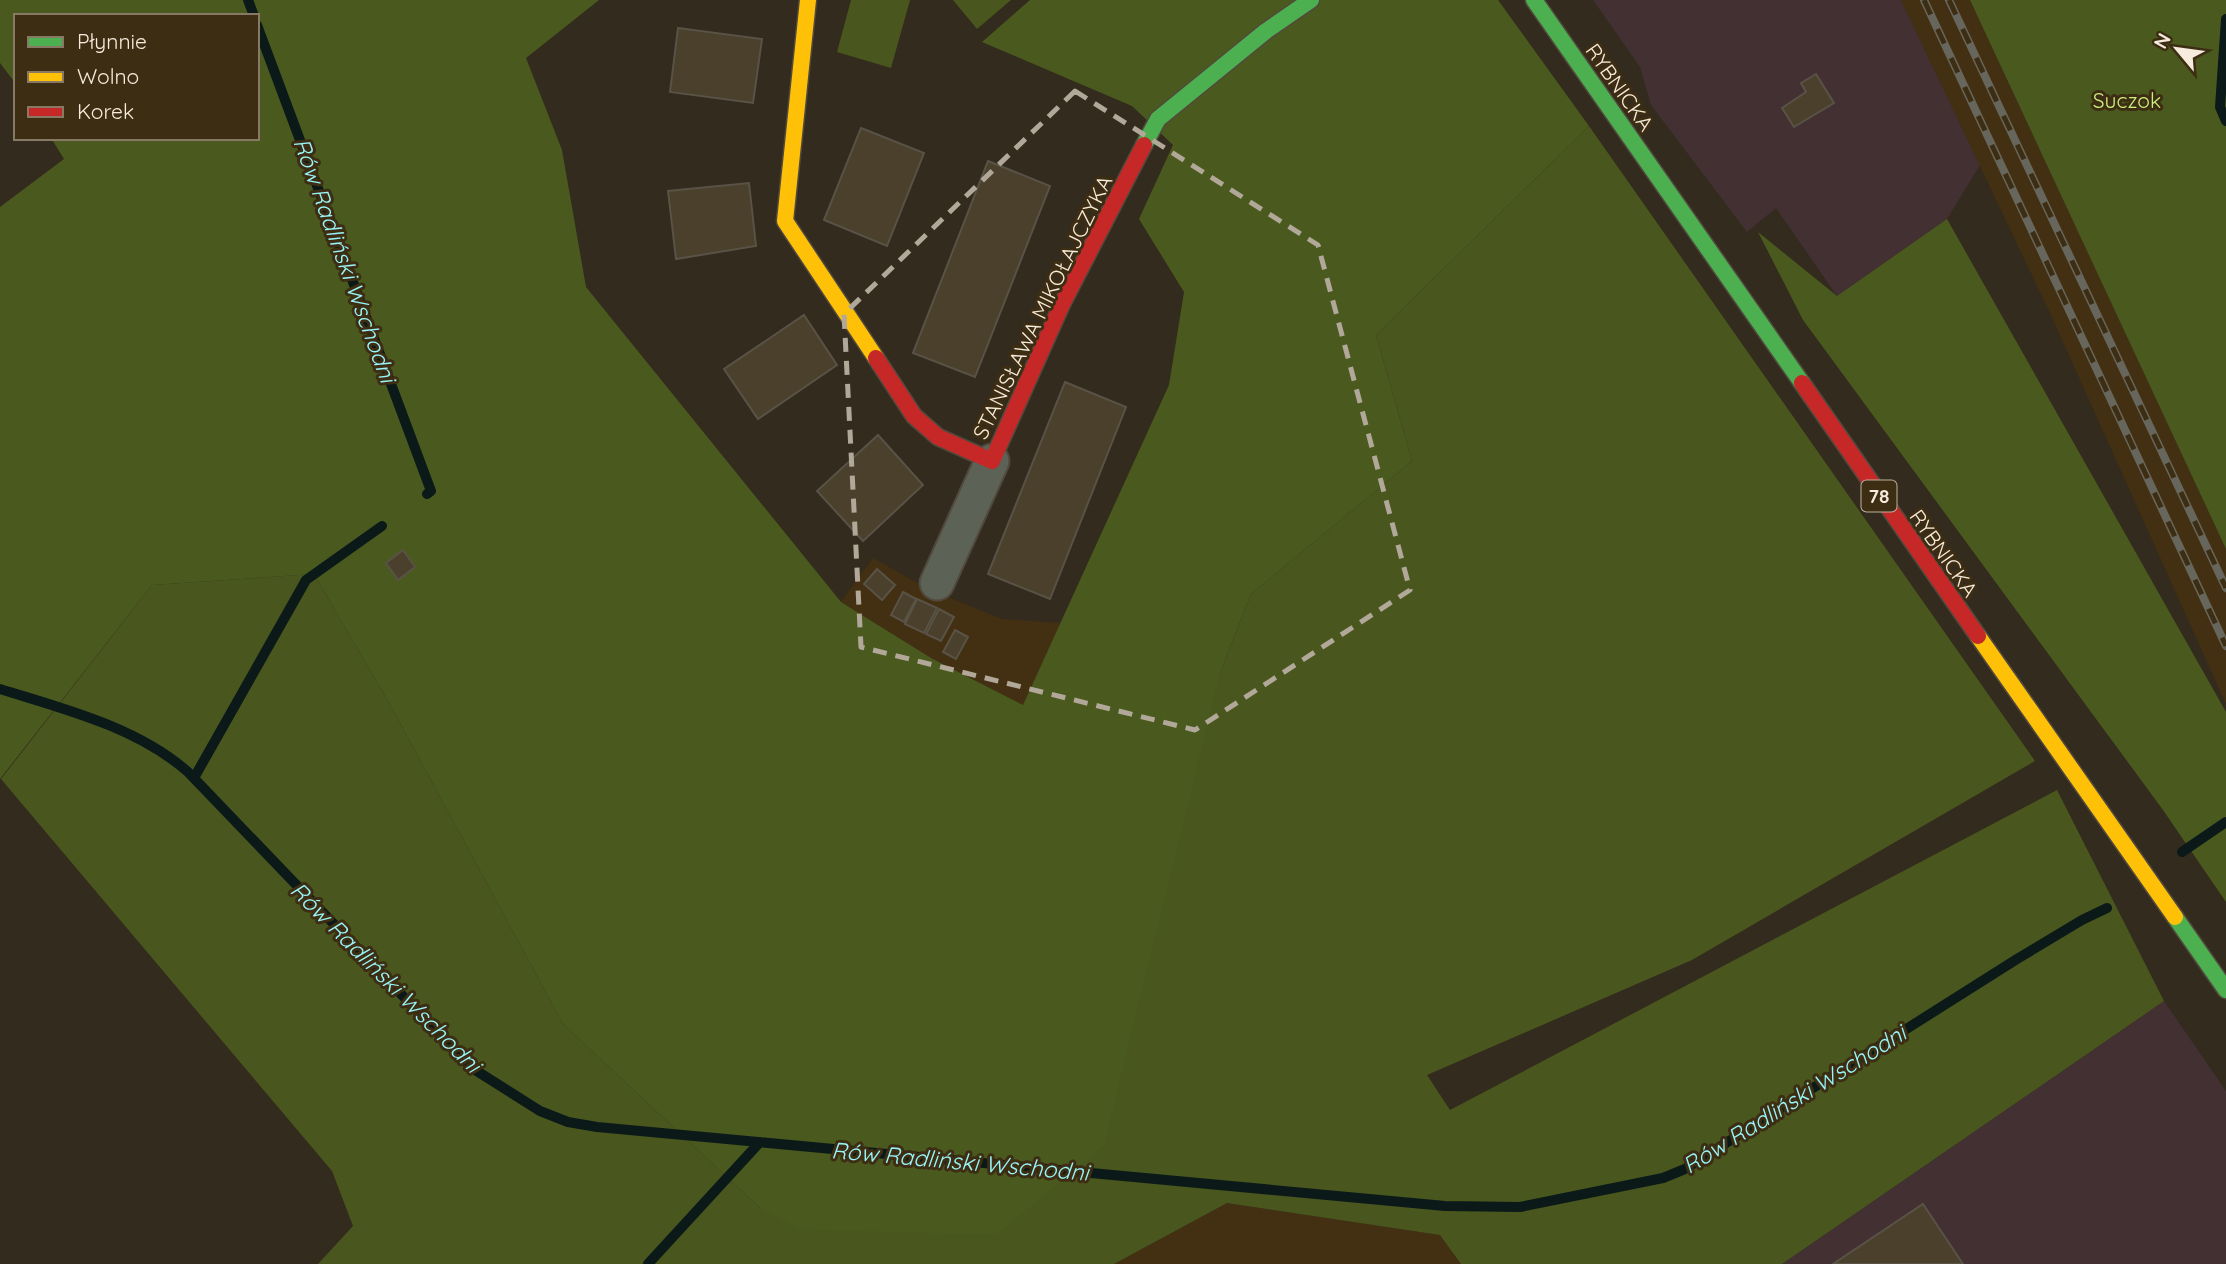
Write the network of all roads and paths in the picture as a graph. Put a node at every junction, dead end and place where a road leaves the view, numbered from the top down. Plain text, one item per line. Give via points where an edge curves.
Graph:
1 (808, 0) edge
2 (1311, 0) edge
3 (1534, 0) edge
4 (992, 461) junction
5 (937, 583) dead end
6 (2226, 990) edge

1 - 4 main road, STANISŁAWA MIKOŁAJCZYKA via 785,221 914,415 937,437
2 - 4 main road, STANISŁAWA MIKOŁAJCZYKA via 1158,118 1062,304
3 - 6 main road, RYBNICKA / 78
4 - 5 street

